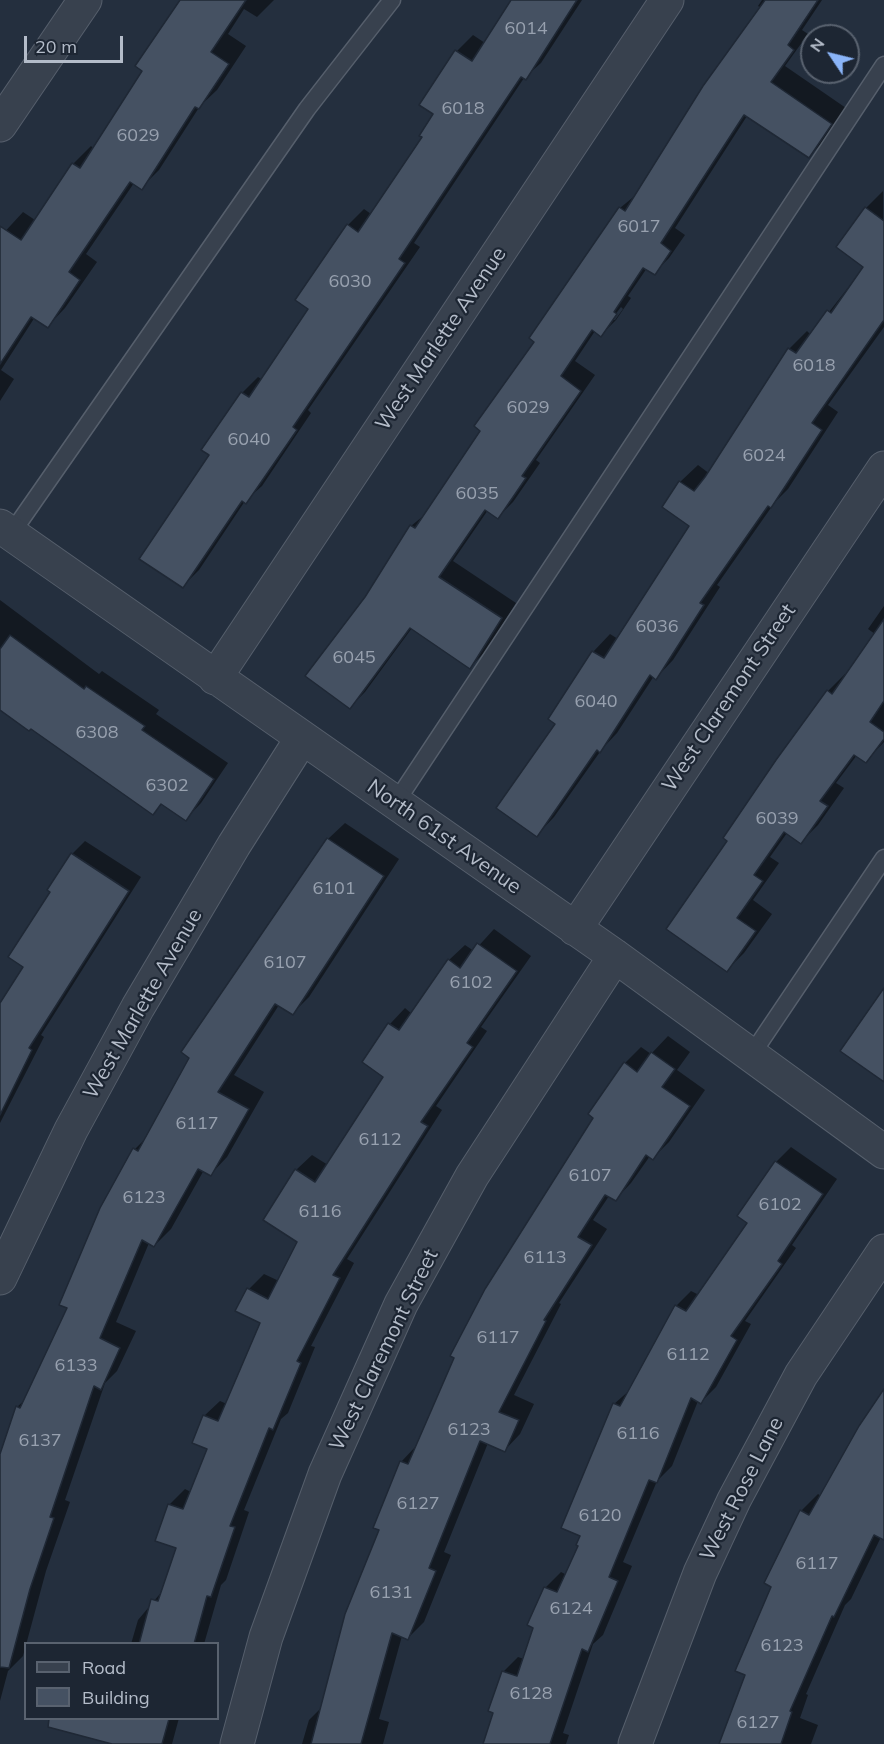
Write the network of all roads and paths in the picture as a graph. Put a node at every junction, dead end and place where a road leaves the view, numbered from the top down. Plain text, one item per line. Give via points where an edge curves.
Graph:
1 (85, 0) edge
2 (392, 0) edge
3 (667, 0) edge
4 (884, 65) edge
5 (0, 125) edge
6 (884, 468) edge
7 (6, 530) edge
8 (215, 678) junction
9 (302, 738) junction
10 (396, 802) junction
11 (884, 858) edge
12 (574, 929) junction
13 (615, 956) junction
14 (750, 1057) junction
15 (884, 1152) edge
16 (884, 1251) edge
17 (0, 1278) edge
18 (237, 1744) edge
19 (635, 1744) edge

1 - 5 street
2 - 7 lane via 307,109
3 - 8 street, West Marlette Avenue
4 - 10 lane
6 - 12 street, West Claremont Street
7 - 8 street, North 61st Avenue
8 - 9 street, North 61st Avenue
9 - 10 street, North 61st Avenue
9 - 17 street, West Marlette Avenue via 138,1007 71,1130
10 - 12 street, North 61st Avenue
11 - 14 lane
12 - 13 street, North 61st Avenue
13 - 14 street, North 61st Avenue
13 - 18 street, West Claremont Street via 472,1176 401,1304 325,1474 266,1637
14 - 15 street, North 61st Avenue
16 - 19 street, West Rose Lane via 801,1374 734,1500 700,1573

